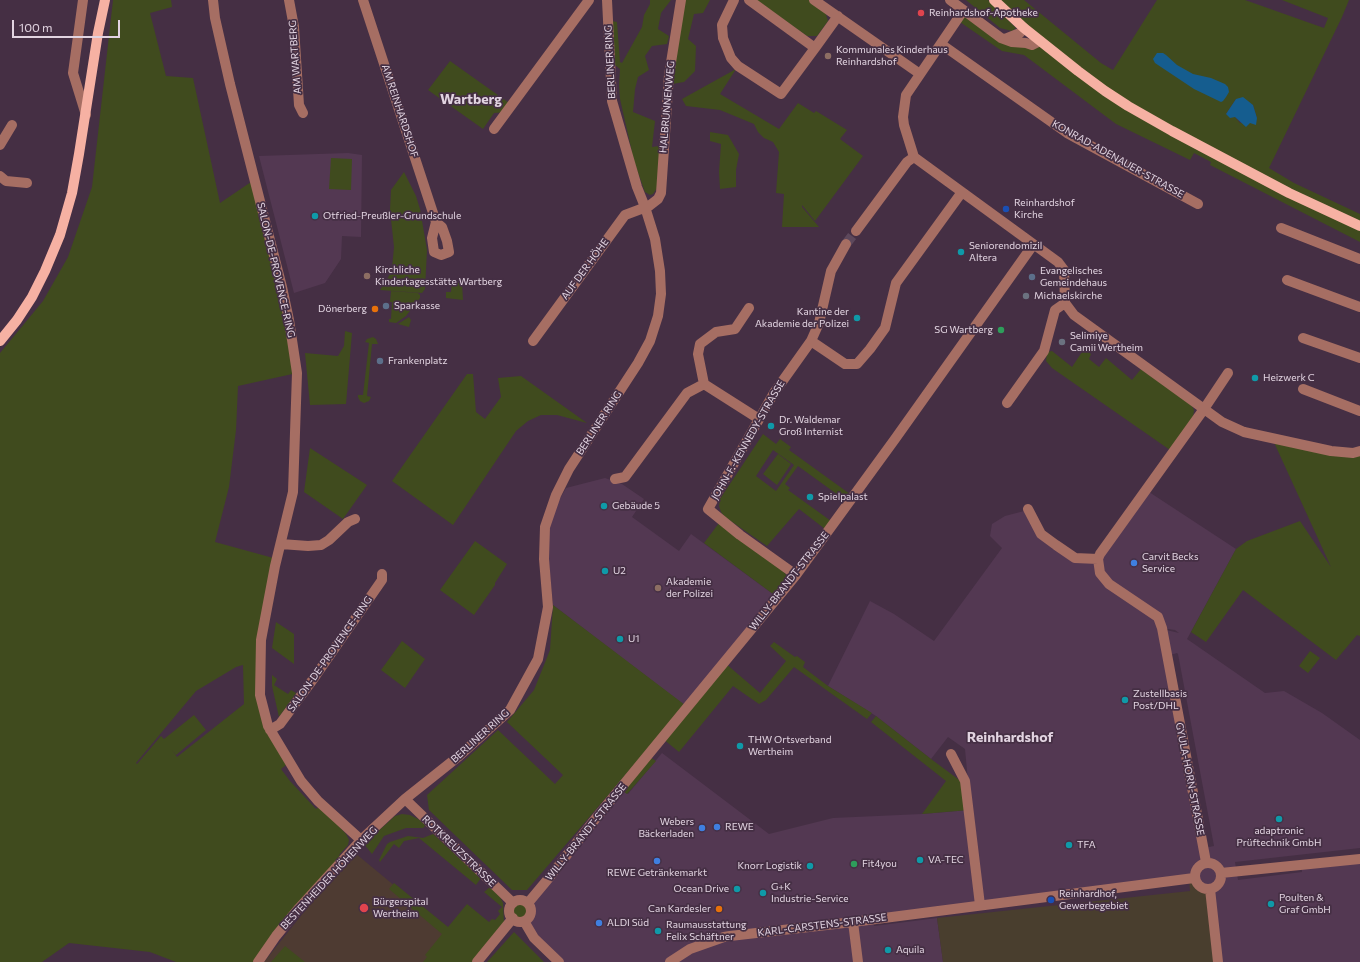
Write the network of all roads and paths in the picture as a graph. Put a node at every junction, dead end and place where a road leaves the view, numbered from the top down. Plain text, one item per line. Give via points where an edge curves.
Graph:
1 (83, 0) edge
2 (105, 0) edge
3 (213, 0) edge
4 (289, 0) edge
5 (363, 0) edge
6 (589, 0) edge
7 (607, 0) edge
8 (681, 0) edge
9 (734, 0) edge
10 (749, 0) edge
11 (814, 0) edge
12 (950, 0) edge
13 (994, 0) edge
14 (963, 11) junction
15 (838, 16) junction
16 (1024, 28) junction
17 (1005, 38) junction
18 (1040, 41) junction
19 (941, 44) junction
20 (815, 48) junction
21 (920, 74) junction
22 (303, 113) dead end
23 (86, 115) junction
24 (12, 125) dead end
25 (494, 129) dead end
26 (0, 145) edge
27 (914, 157) junction
28 (3, 178) edge
29 (27, 183) dead end
30 (962, 192) junction
31 (1198, 204) dead end
32 (645, 207) junction
33 (436, 222) dead end
34 (1360, 226) edge
35 (1280, 228) dead end
36 (856, 231) tunnel mouth
37 (846, 244) tunnel mouth
38 (1033, 245) junction
39 (1360, 259) edge
40 (1287, 280) dead end
41 (1065, 303) junction
42 (1360, 307) edge
43 (749, 308) dead end
44 (1302, 338) dead end
45 (0, 340) edge
46 (533, 341) dead end
47 (811, 341) junction
48 (1360, 358) edge
49 (1228, 373) dead end
50 (704, 384) junction
51 (1302, 389) dead end
52 (1007, 404) dead end
53 (1204, 409) junction
54 (1360, 411) edge
55 (759, 419) junction
56 (1360, 451) edge
57 (615, 479) dead end
58 (1028, 509) dead end
59 (355, 520) dead end
60 (281, 544) junction
61 (1098, 559) junction
62 (382, 574) dead end
63 (796, 575) junction
64 (270, 730) junction
65 (951, 754) dead end
66 (405, 800) junction
67 (362, 840) junction
68 (1360, 859) edge
69 (1206, 862) junction
70 (1221, 873) junction
71 (1194, 878) junction
72 (1210, 889) junction
73 (513, 903) junction
74 (528, 903) junction
75 (980, 905) junction
76 (512, 918) junction
77 (524, 921) junction
78 (853, 922) junction
79 (258, 962) edge
80 (477, 962) edge
81 (559, 962) edge
82 (670, 962) edge
83 (858, 962) edge
84 (1218, 962) edge

1 - 23 street via 73,73
2 - 23 main road
3 - 60 street, SALON-DE-PROVENCE-RING via 230,84 282,287 297,374 293,492
4 - 22 street, AM WARTBERG via 294,27 299,105
5 - 33 street, AM REINHARDSHOF
6 - 25 street
7 - 32 street, BERLINER RING via 612,101
8 - 32 street, HALBRUNNENWEG via 669,75 661,193 658,199
9 - 20 street via 722,25 723,38 732,58 738,66 781,94
10 - 20 street
11 - 15 street
12 - 14 street
13 - 16 main road
14 - 17 street via 996,35
14 - 19 street
15 - 20 street
15 - 21 street
16 - 17 street via 1020,33
16 - 18 main road
17 - 18 street via 1012,42 1032,45
18 - 34 main road via 1128,106 1289,193
19 - 21 street
19 - 31 street, KONRAD-ADENAUER-STRASSE via 1066,132
21 - 27 street via 906,95 904,111 904,125
23 - 45 main road via 72,193 60,235 46,271 32,296
24 - 26 street
27 - 30 street
27 - 36 street via 907,162
28 - 29 street
30 - 38 street
30 - 47 street via 896,283 886,328 857,364 845,364
32 - 46 street, AUF DER HÖHE via 625,215
32 - 66 street, BERLINER RING via 658,255 661,294 658,316 650,341 638,364 569,469 556,494 545,527 544,559 548,607 538,659 510,710
35 - 39 street
37 - 47 street, JOHN-F.-KENNEDY-STRASSE via 831,271 819,323
38 - 41 street via 1058,262 1064,270
38 - 63 street, WILLY-BRANDT-STRASSE
40 - 42 street
41 - 52 street via 1055,310 1044,351
41 - 53 street via 1074,315
43 - 50 street via 735,329 716,332 700,344 698,354
44 - 48 street
47 - 55 street, JOHN-F.-KENNEDY-STRASSE
49 - 53 street
50 - 55 street
50 - 57 street via 687,392 625,477
51 - 54 street
53 - 56 street via 1222,422 1244,432 1331,451 1353,454
53 - 61 street
55 - 63 street, JOHN-F.-KENNEDY-STRASSE via 708,509
58 - 61 street via 1041,534 1074,558
59 - 60 street via 348,522 321,544
60 - 64 street, SALON-DE-PROVENCE-RING via 261,640 260,695
61 - 69 street, GYULA-HORN-STRASSE via 1100,573 1109,584 1158,617 1162,628
62 - 64 street, SALON-DE-PROVENCE-RING via 382,580 309,684 280,724
63 - 74 street, WILLY-BRANDT-STRASSE
64 - 67 street, SALON-DE-PROVENCE-RING via 301,781 318,801
65 - 75 street via 965,781
66 - 67 street, BESTENHEIDER HÖHENWEG
66 - 73 street, ROTKREUZSTRASSE
67 - 79 street, BESTENHEIDER HÖHENWEG via 299,908
68 - 70 street
69 - 70 street via 1217,866
69 - 71 street via 1198,866
70 - 72 street via 1219,883
71 - 72 street via 1199,887
71 - 75 street, KARL-CARSTENS-STRASSE
72 - 84 street
73 - 74 street via 521,900
73 - 76 street via 510,909
74 - 77 street via 531,914
75 - 78 street, KARL-CARSTENS-STRASSE
76 - 77 street
76 - 80 street
77 - 81 street via 534,938
78 - 82 street, KARL-CARSTENS-STRASSE via 724,937 690,949
78 - 83 street

